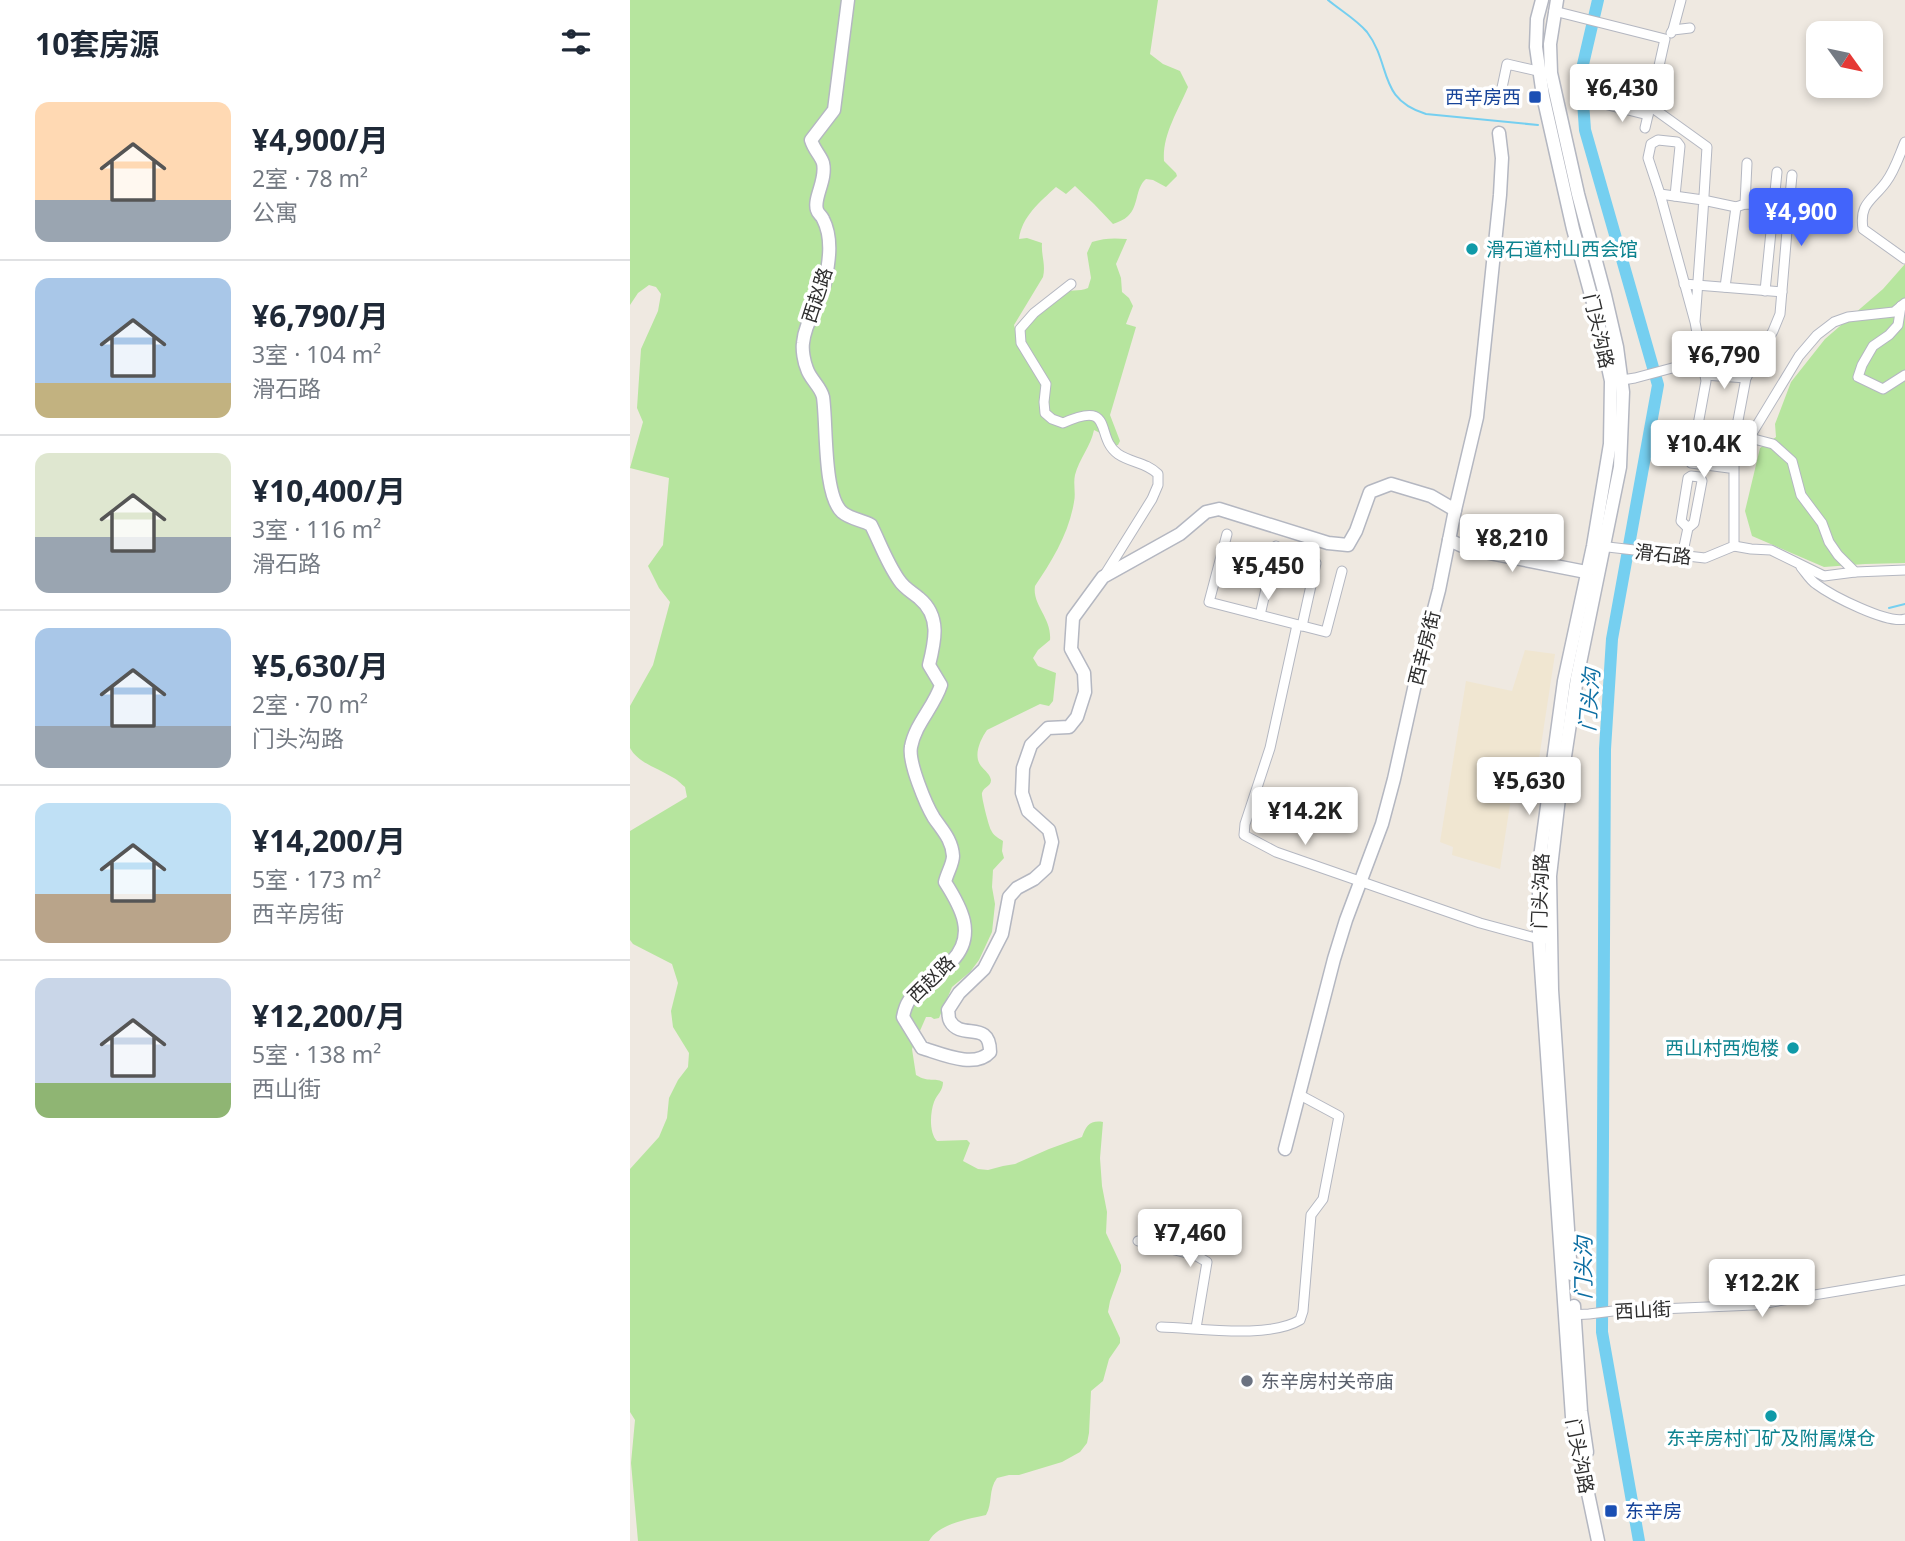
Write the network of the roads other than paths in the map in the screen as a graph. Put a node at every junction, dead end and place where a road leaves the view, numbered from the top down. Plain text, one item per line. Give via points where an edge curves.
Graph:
1 (848, 0) edge
2 (1542, 0) edge
3 (1681, 0) edge
4 (1555, 6) edge
5 (1690, 28) dead end
6 (1673, 30) junction
7 (1665, 39) junction
8 (1545, 73) junction
9 (1499, 102) dead end
10 (1604, 104) dead end
11 (1649, 111) junction
12 (1645, 128) dead end
13 (1499, 133) dead end
14 (1905, 142) edge
15 (1747, 163) dead end
16 (1777, 172) dead end
17 (1792, 175) dead end
18 (1660, 194) junction
19 (1675, 196) junction
20 (1703, 200) junction
21 (1740, 206) junction
22 (1773, 206) junction
23 (1788, 207) junction
24 (1905, 259) edge
25 (1071, 284) dead end
26 (1684, 284) junction
27 (1698, 285) junction
28 (1725, 287) junction
29 (1765, 291) junction
30 (1783, 292) junction
31 (1903, 305) edge
32 (1695, 322) junction
33 (1702, 360) junction
34 (1705, 375) junction
35 (1905, 375) edge
36 (1746, 378) junction
37 (1616, 381) junction
38 (1750, 438) junction
39 (1455, 510) junction
40 (1688, 528) junction
41 (1227, 534) dead end
42 (1449, 540) junction
43 (1276, 546) dead end
44 (1734, 546) junction
45 (1604, 547) junction
46 (1682, 556) junction
47 (1316, 563) dead end
48 (1800, 565) junction
49 (1905, 570) edge
50 (1342, 571) dead end
51 (1586, 572) junction
52 (1855, 572) junction
53 (1103, 578) junction
54 (1260, 615) junction
55 (1905, 619) edge
56 (1299, 625) junction
57 (1360, 882) junction
58 (1544, 939) junction
59 (1300, 1095) junction
60 (1285, 1149) dead end
61 (1138, 1241) dead end
62 (1905, 1280) edge
63 (1570, 1315) junction
64 (1161, 1327) dead end
65 (1196, 1328) junction
66 (1598, 1541) edge
67 (1606, 1541) edge

1 - 53 street, 西赵路 via 834,110 811,140 823,161 817,209 824,219 830,253 824,286 803,344 807,370 822,394 828,474 835,503 852,519 871,525 900,582 922,599 936,628 929,665 942,685 919,726 911,763 932,815 950,841 953,859 945,881 965,922 955,958 905,1003 903,1017 922,1048 972,1060 984,1059 990,1052 985,1035 959,1029 950,1022 948,1010 984,969 1002,934 1009,897 1046,867 1052,842 1049,830 1028,811 1022,793 1023,768 1031,745 1048,728 1069,727 1077,717 1085,692 1084,673 1071,649 1073,618
2 - 8 street, 门头沟路 via 1536,47
3 - 6 street
4 - 7 street via 1585,19
4 - 8 street, 门头沟路
5 - 6 street
6 - 7 street
7 - 11 street
8 - 9 street via 1507,64
8 - 37 street, 门头沟路 via 1551,136
10 - 11 street
11 - 12 street
11 - 20 street via 1707,147
13 - 39 street, 西辛房街 via 1500,195 1481,384
14 - 24 street via 1895,168 1867,201 1861,216 1863,229
15 - 21 street
16 - 22 street
17 - 23 street
18 - 19 street
18 - 19 street via 1648,158 1651,144 1658,140 1680,146
18 - 26 street
19 - 20 street
20 - 21 street
20 - 27 street
21 - 22 street
21 - 28 street
22 - 23 street
22 - 29 street
23 - 30 street
25 - 53 street via 1020,329 1021,344 1046,384 1045,413 1063,423 1084,415 1095,417 1114,451 1158,474 1152,499
26 - 27 street
26 - 32 street
27 - 28 street
27 - 32 street
28 - 29 street
29 - 30 street
30 - 36 street via 1780,314
31 - 35 street via 1898,326 1873,346 1858,377 1883,389
31 - 38 street via 1894,312 1848,317 1817,335
32 - 33 street
33 - 34 street
33 - 37 street
34 - 36 street
34 - 36 street via 1692,463 1728,468
37 - 45 street, 门头沟路
38 - 44 street via 1734,463
38 - 52 street via 1773,444 1792,461 1801,495 1838,555
39 - 42 street, 西辛房街
39 - 53 street, 西赵路 via 1430,496 1391,484 1370,492 1348,544 1219,509 1206,512 1180,534
40 - 40 street via 1694,523 1702,481 1691,475 1681,521
40 - 46 street
41 - 54 street via 1209,602
42 - 51 street via 1469,549
42 - 57 street, 西辛房街 via 1394,779
43 - 54 street
44 - 46 street, 滑石路 via 1705,558
44 - 48 street via 1771,550
45 - 46 street, 滑石路
45 - 51 street, 门头沟路
45 - 58 street, 门头沟路 via 1560,784
47 - 56 street
48 - 52 street via 1824,576
48 - 55 street via 1814,583 1835,597 1884,618
49 - 52 street
50 - 56 street via 1326,632
51 - 58 street, 门头沟路 via 1564,681 1539,865
54 - 56 street
56 - 57 street via 1244,835 1276,852
57 - 58 street via 1480,923
57 - 59 street, 西辛房街 via 1334,960
58 - 63 street, 门头沟路
59 - 60 street, 西辛房街
59 - 65 street via 1339,1116 1323,1199 1311,1214 1300,1320 1282,1328
61 - 65 street via 1207,1262
62 - 63 street, 西山街 via 1754,1305
63 - 66 street, 门头沟路 via 1572,1417
63 - 67 street, 门头沟路 via 1588,1458
64 - 65 street

